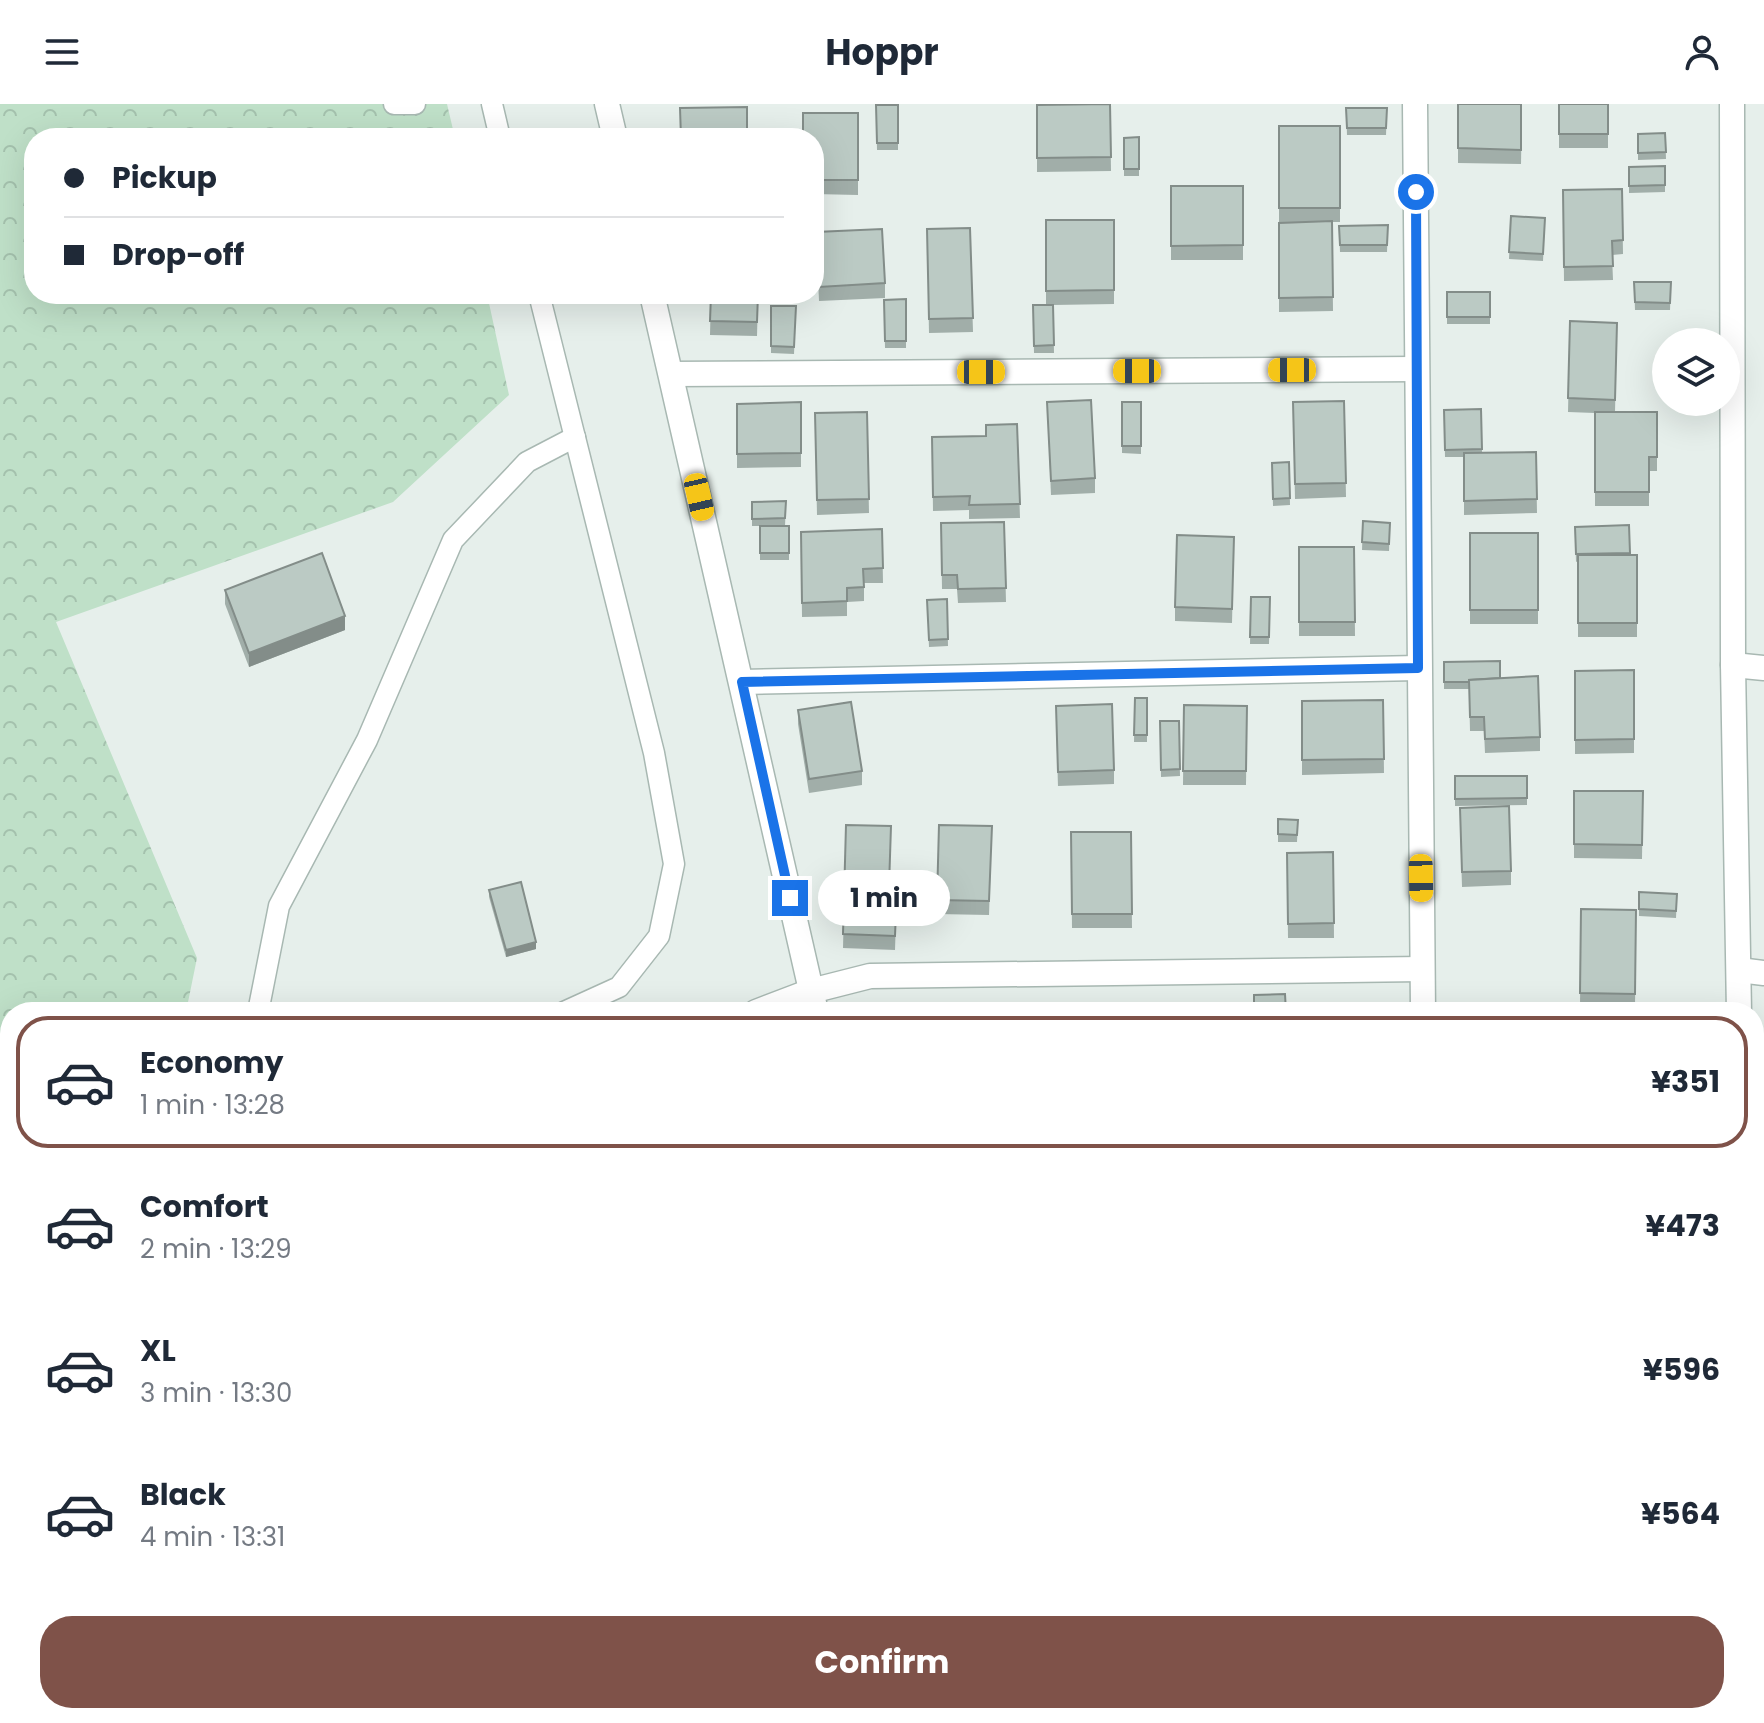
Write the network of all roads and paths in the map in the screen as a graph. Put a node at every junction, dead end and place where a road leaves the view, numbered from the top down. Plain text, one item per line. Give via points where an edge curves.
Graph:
1 (394, 104) edge
2 (415, 104) edge
3 (492, 104) edge
4 (607, 104) edge
5 (1415, 104) edge
6 (1732, 104) edge
7 (498, 128) edge
8 (613, 128) edge
9 (542, 304) edge
10 (654, 304) edge
11 (1416, 369) junction
12 (671, 374) junction
13 (575, 437) junction
14 (1733, 665) junction
15 (1418, 668) junction
16 (1764, 668) edge
17 (742, 682) junction
18 (1422, 969) junction
19 (1739, 970) junction
20 (1764, 973) edge
21 (814, 1001) edge
22 (260, 1002) edge
23 (586, 1002) edge
24 (1423, 1002) edge
25 (1739, 1002) edge

1 - 2 lane
3 - 7 lane
4 - 8 street
5 - 11 street
6 - 14 street
9 - 13 lane
10 - 12 street
11 - 12 street
11 - 15 street
12 - 17 street
13 - 22 lane via 527,462 453,540 367,740 279,906
13 - 23 lane via 654,753 674,864 659,936 619,987
14 - 16 street
14 - 19 street
15 - 17 street
15 - 18 street
17 - 21 street
18 - 21 street via 870,976
18 - 24 street
19 - 20 street
19 - 25 street

